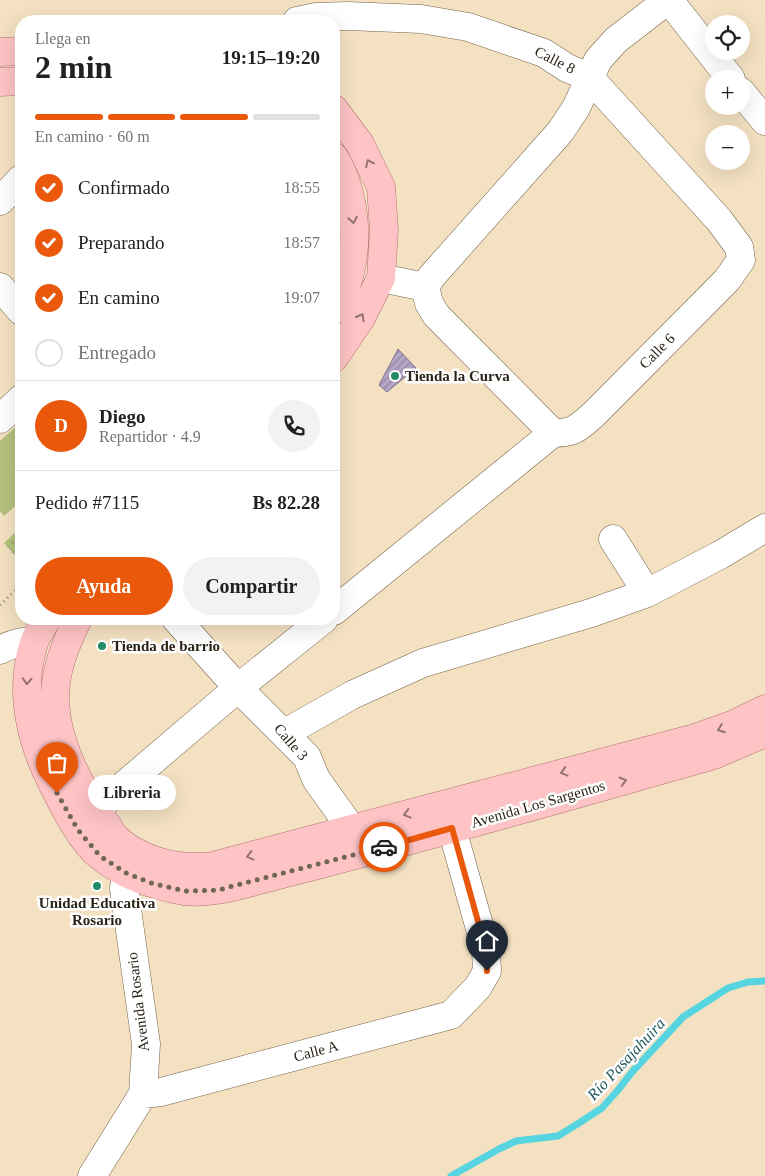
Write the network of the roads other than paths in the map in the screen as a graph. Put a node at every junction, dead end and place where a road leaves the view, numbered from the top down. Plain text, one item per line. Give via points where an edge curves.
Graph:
1 (669, 0) edge
2 (340, 16) edge
3 (15, 51) edge
4 (0, 52) edge
5 (724, 70) edge
6 (589, 77) junction
7 (15, 81) edge
8 (0, 82) edge
9 (750, 103) edge
10 (340, 117) edge
11 (765, 121) edge
12 (340, 170) edge
13 (15, 185) edge
14 (0, 201) edge
15 (739, 247) joint
16 (381, 278) junction
17 (0, 287) edge
18 (425, 288) junction
19 (340, 301) edge
20 (15, 304) edge
21 (340, 349) edge
22 (15, 405) edge
23 (0, 419) edge
24 (553, 433) junction
25 (765, 528) edge
26 (613, 539) dead end
27 (647, 593) junction
28 (340, 605) edge
29 (75, 625) edge
30 (181, 625) edge
31 (317, 625) edge
32 (41, 630) edge
33 (0, 650) edge
34 (238, 688) junction
35 (765, 709) edge
36 (285, 733) junction
37 (765, 733) edge
38 (96, 809) junction
39 (351, 828) junction
40 (452, 828) junction
41 (359, 854) junction
42 (131, 862) junction
43 (143, 1094) junction
44 (92, 1176) edge

1 - 5 street
1 - 6 street via 616,40 598,60
2 - 6 street, Calle 8 via 421,19 468,27 544,53
3 - 4 main road
6 - 15 street, Calle 8 via 697,195
6 - 18 street via 576,108 560,132 432,276
7 - 8 main road
9 - 11 street
16 -> 10 main road via 384,230 381,187 360,144
12 -> 19 main road via 355,224 354,256
13 - 14 street
15 - 24 street, Calle 6 via 741,260 727,280 594,414 569,433
16 - 18 street
21 -> 16 main road via 361,318
17 - 20 street
18 - 24 street via 436,315
22 - 23 street
24 - 28 street
25 - 27 street
26 - 27 street
27 - 36 street via 423,663 352,695
29 - 38 main road, Avenida Los Sargentos via 64,646 55,702 68,759 83,791
30 - 34 street, Calle 3
31 - 34 street
32 - 33 street
32 -> 42 main road, Avenida Los Sargentos via 26,679 35,741 49,778 78,830 100,856
34 - 36 street, Calle 3
34 - 38 street
35 -> 39 main road, Avenida Los Sargentos via 694,738
36 - 39 street, Calle 3 via 307,757 316,779
40 -> 37 main road, Avenida Los Sargentos via 714,756
38 - 42 main road, Avenida Los Sargentos
39 - 41 main road
39 -> 42 main road, Avenida Los Sargentos via 209,867 176,867 151,860
40 - 41 main road, Avenida Los Sargentos
40 - 43 street, Calle A via 486,950 487,971 478,987 451,1015 161,1092
41 - 42 main road, Avenida Los Sargentos via 218,890 186,891 154,884
42 - 43 street, Avenida Rosario via 124,888 146,1044
43 - 44 street, Avenida Rosario

